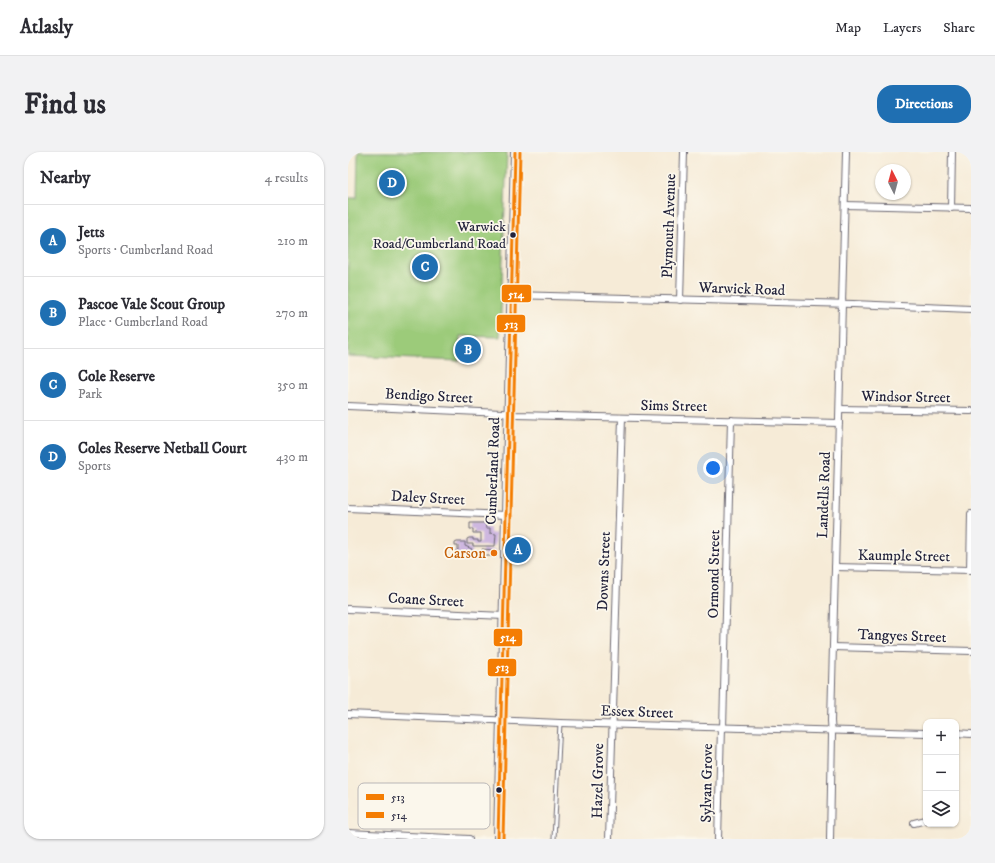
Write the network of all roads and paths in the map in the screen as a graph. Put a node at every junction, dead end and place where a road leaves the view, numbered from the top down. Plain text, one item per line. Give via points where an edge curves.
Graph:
1 (516, 152) edge
2 (684, 152) edge
3 (846, 152) edge
4 (952, 152) edge
5 (845, 205) junction
6 (951, 208) junction
7 (971, 208) edge
8 (512, 295) junction
9 (680, 300) junction
10 (843, 304) junction
11 (971, 309) edge
12 (348, 406) edge
13 (840, 409) junction
14 (971, 411) edge
15 (509, 414) junction
16 (622, 418) junction
17 (731, 420) junction
18 (839, 423) junction
19 (348, 508) edge
20 (971, 514) edge
21 (506, 515) junction
22 (835, 567) junction
23 (970, 570) edge
24 (348, 609) edge
25 (504, 616) junction
26 (833, 647) junction
27 (971, 650) edge
28 (348, 714) edge
29 (501, 720) junction
30 (560, 723) junction
31 (612, 724) junction
32 (722, 728) junction
33 (832, 731) junction
34 (923, 733) edge
35 (959, 733) edge
36 (971, 734) edge
37 (923, 821) edge
38 (914, 823) dead end
39 (348, 833) edge
40 (469, 839) edge
41 (498, 839) edge
42 (554, 839) edge
43 (609, 839) edge
44 (718, 839) edge
45 (830, 839) edge

1 - 8 main road, Cumberland Road
2 - 9 street, Plymouth Avenue
3 - 5 street, Landells Road
4 - 6 street
5 - 6 street
5 - 10 street, Landells Road
6 - 7 street
8 - 9 street, Warwick Road
8 - 15 main road, Cumberland Road
9 - 10 street, Warwick Road
10 - 11 street, Warwick Road
10 - 13 street, Landells Road
12 - 15 street, Bendigo Street
13 - 14 street, Windsor Street
13 - 18 street, Landells Road
15 - 16 street, Sims Street
15 - 21 main road, Cumberland Road
16 - 17 street, Sims Street
16 - 31 street, Downs Street
17 - 18 street, Sims Street
17 - 32 street, Ormond Street
18 - 22 street, Landells Road
19 - 21 street, Daley Street
20 - 23 street
21 - 25 main road, Cumberland Road
22 - 23 street, Kaumple Street
22 - 26 street, Landells Road
24 - 25 street, Coane Street
25 - 29 main road, Cumberland Road
26 - 27 street, Tangyes Street
26 - 33 street, Landells Road
28 - 29 street, Essex Street
29 - 30 street, Essex Street
29 - 41 main road, Cumberland Road
30 - 31 street, Essex Street
30 - 42 lane
31 - 32 street, Essex Street
31 - 43 street, Hazel Grove
32 - 33 street, Essex Street
32 - 44 street, Sylvan Grove
33 - 34 street, Essex Street
33 - 45 street, Landells Road
35 - 36 street
37 - 38 street
39 - 40 street

